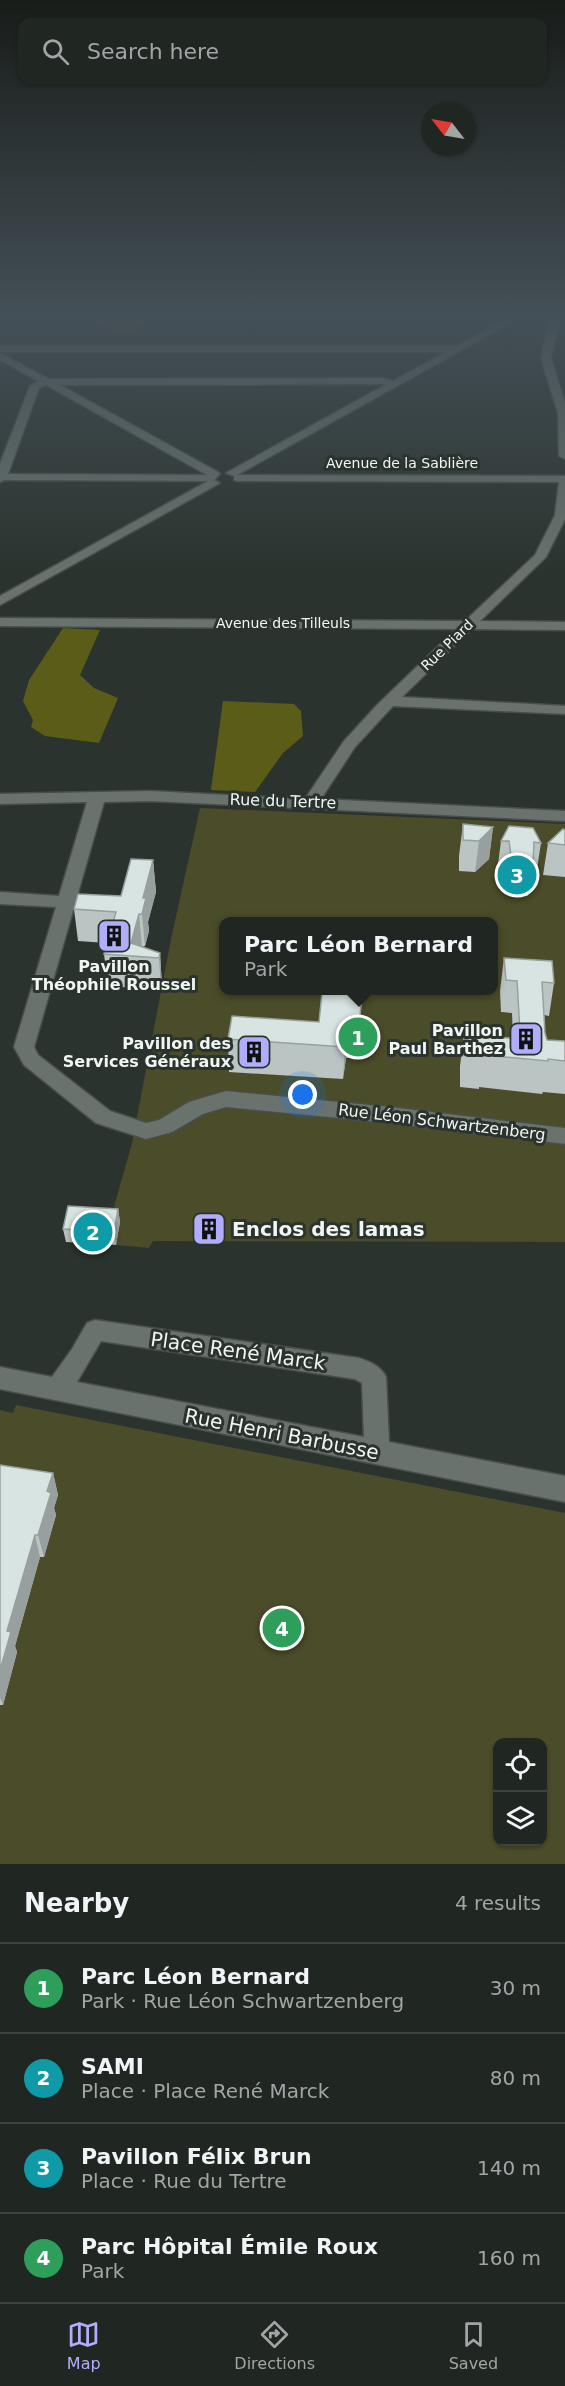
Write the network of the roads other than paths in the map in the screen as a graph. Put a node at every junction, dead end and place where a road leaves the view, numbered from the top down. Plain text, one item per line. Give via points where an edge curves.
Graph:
1 (29, 402) edge
2 (81, 402) edge
3 (363, 402) edge
4 (562, 402) edge
5 (564, 437) edge
6 (565, 456) edge
7 (235, 475) junction
8 (0, 478) edge
9 (212, 478) junction
10 (565, 481) edge
11 (0, 601) edge
12 (0, 622) edge
13 (468, 624) junction
14 (565, 626) edge
15 (390, 701) junction
16 (565, 710) edge
17 (97, 797) junction
18 (0, 800) edge
19 (311, 802) junction
20 (565, 816) edge
21 (0, 897) edge
22 (66, 902) junction
23 (565, 1136) edge
24 (0, 1378) edge
25 (57, 1390) junction
26 (377, 1452) junction
27 (565, 1489) edge

1 - 8 street
2 - 9 street
3 - 7 street
4 - 5 street
5 - 6 street
7 - 9 street via 235,482 227,484
7 - 10 street, Avenue de la Sablière
8 - 9 street
9 - 11 street
10 - 13 street, Rue Piard via 561,515 540,557
12 - 13 street, Avenue des Tilleuls
13 - 14 street, Avenue des Tilleuls
13 - 15 street, Rue Piard
15 - 16 street
15 - 19 street, Rue Piard via 349,744
17 - 18 street, Rue du Tertre
17 - 19 street, Rue du Tertre
17 - 22 street
19 - 20 street, Rue du Tertre
21 - 22 street
22 - 23 street, Rue Léon Schwartzenberg via 24,1047 31,1060 103,1118 146,1131 226,1099
24 - 25 street, Rue Henri Barbusse
25 - 26 street, Rue Henri Barbusse
25 - 26 street, Place René Marck via 95,1330 359,1369 374,1377
26 - 27 street, Rue Henri Barbusse

